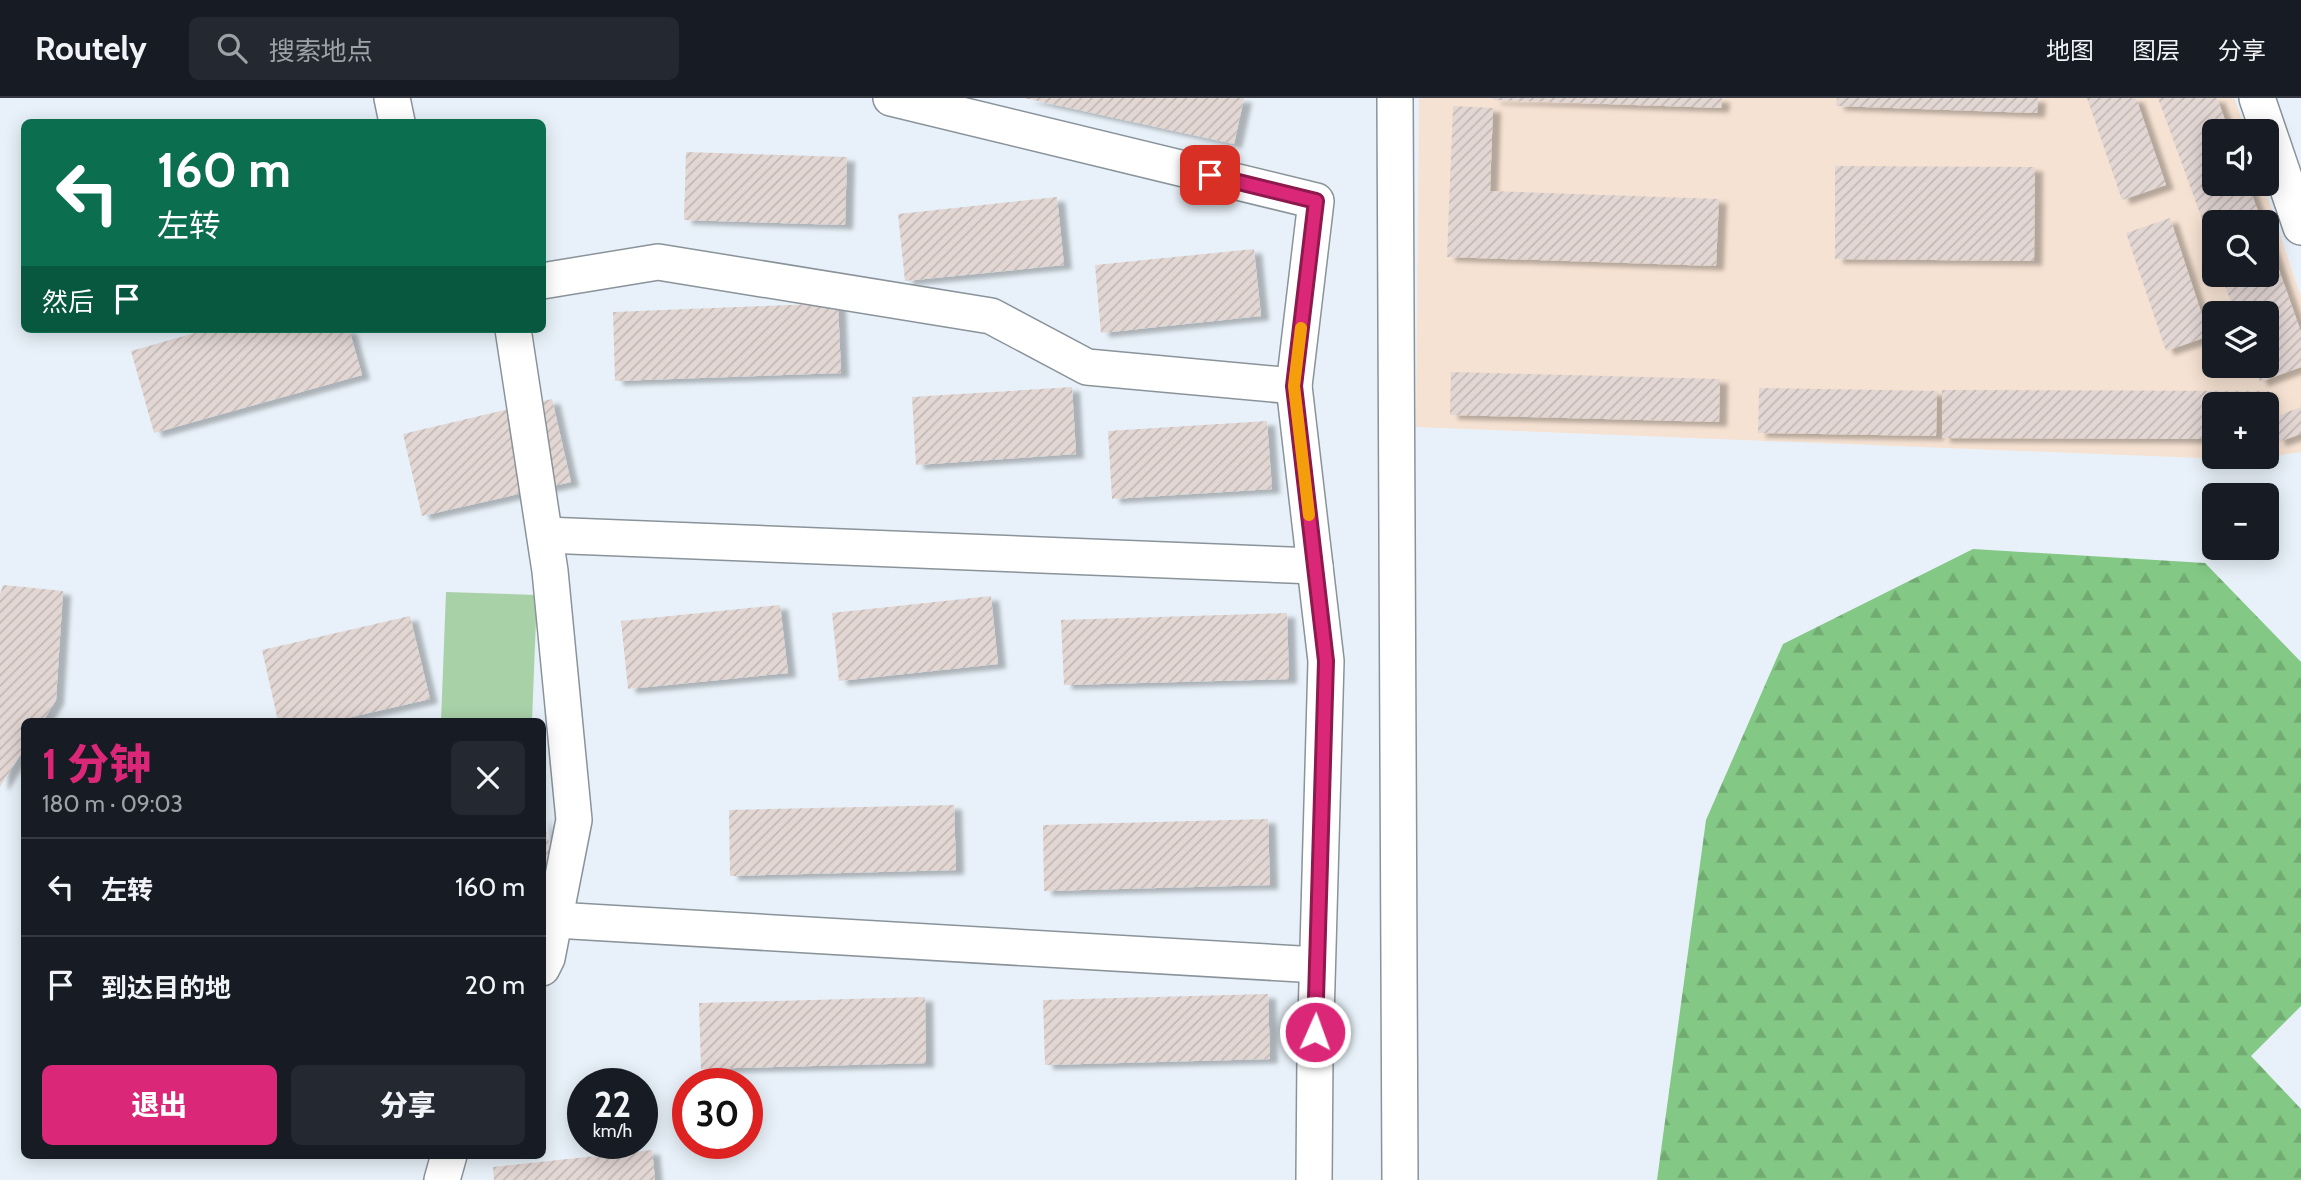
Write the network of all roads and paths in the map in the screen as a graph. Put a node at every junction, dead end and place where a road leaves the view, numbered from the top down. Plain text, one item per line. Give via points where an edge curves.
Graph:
1 (392, 98) edge
2 (891, 98) edge
3 (1395, 98) edge
4 (2257, 98) edge
5 (396, 119) edge
6 (2301, 227) edge
7 (546, 280) edge
8 (514, 333) edge
9 (1294, 386) junction
10 (545, 535) junction
11 (1315, 566) junction
12 (555, 920) junction
13 (546, 960) edge
14 (1317, 965) junction
15 (448, 1159) edge
16 (442, 1180) edge
17 (1314, 1180) edge
18 (1400, 1180) edge

1 - 5 street
2 - 9 street via 1316,201
3 - 18 street
4 - 6 street
7 - 9 street via 658,262 991,316 1087,367
8 - 10 street
9 - 11 street
10 - 11 street
10 - 12 street via 574,821
11 - 14 street via 1326,661
12 - 13 street
12 - 14 street
14 - 17 street
15 - 16 street

